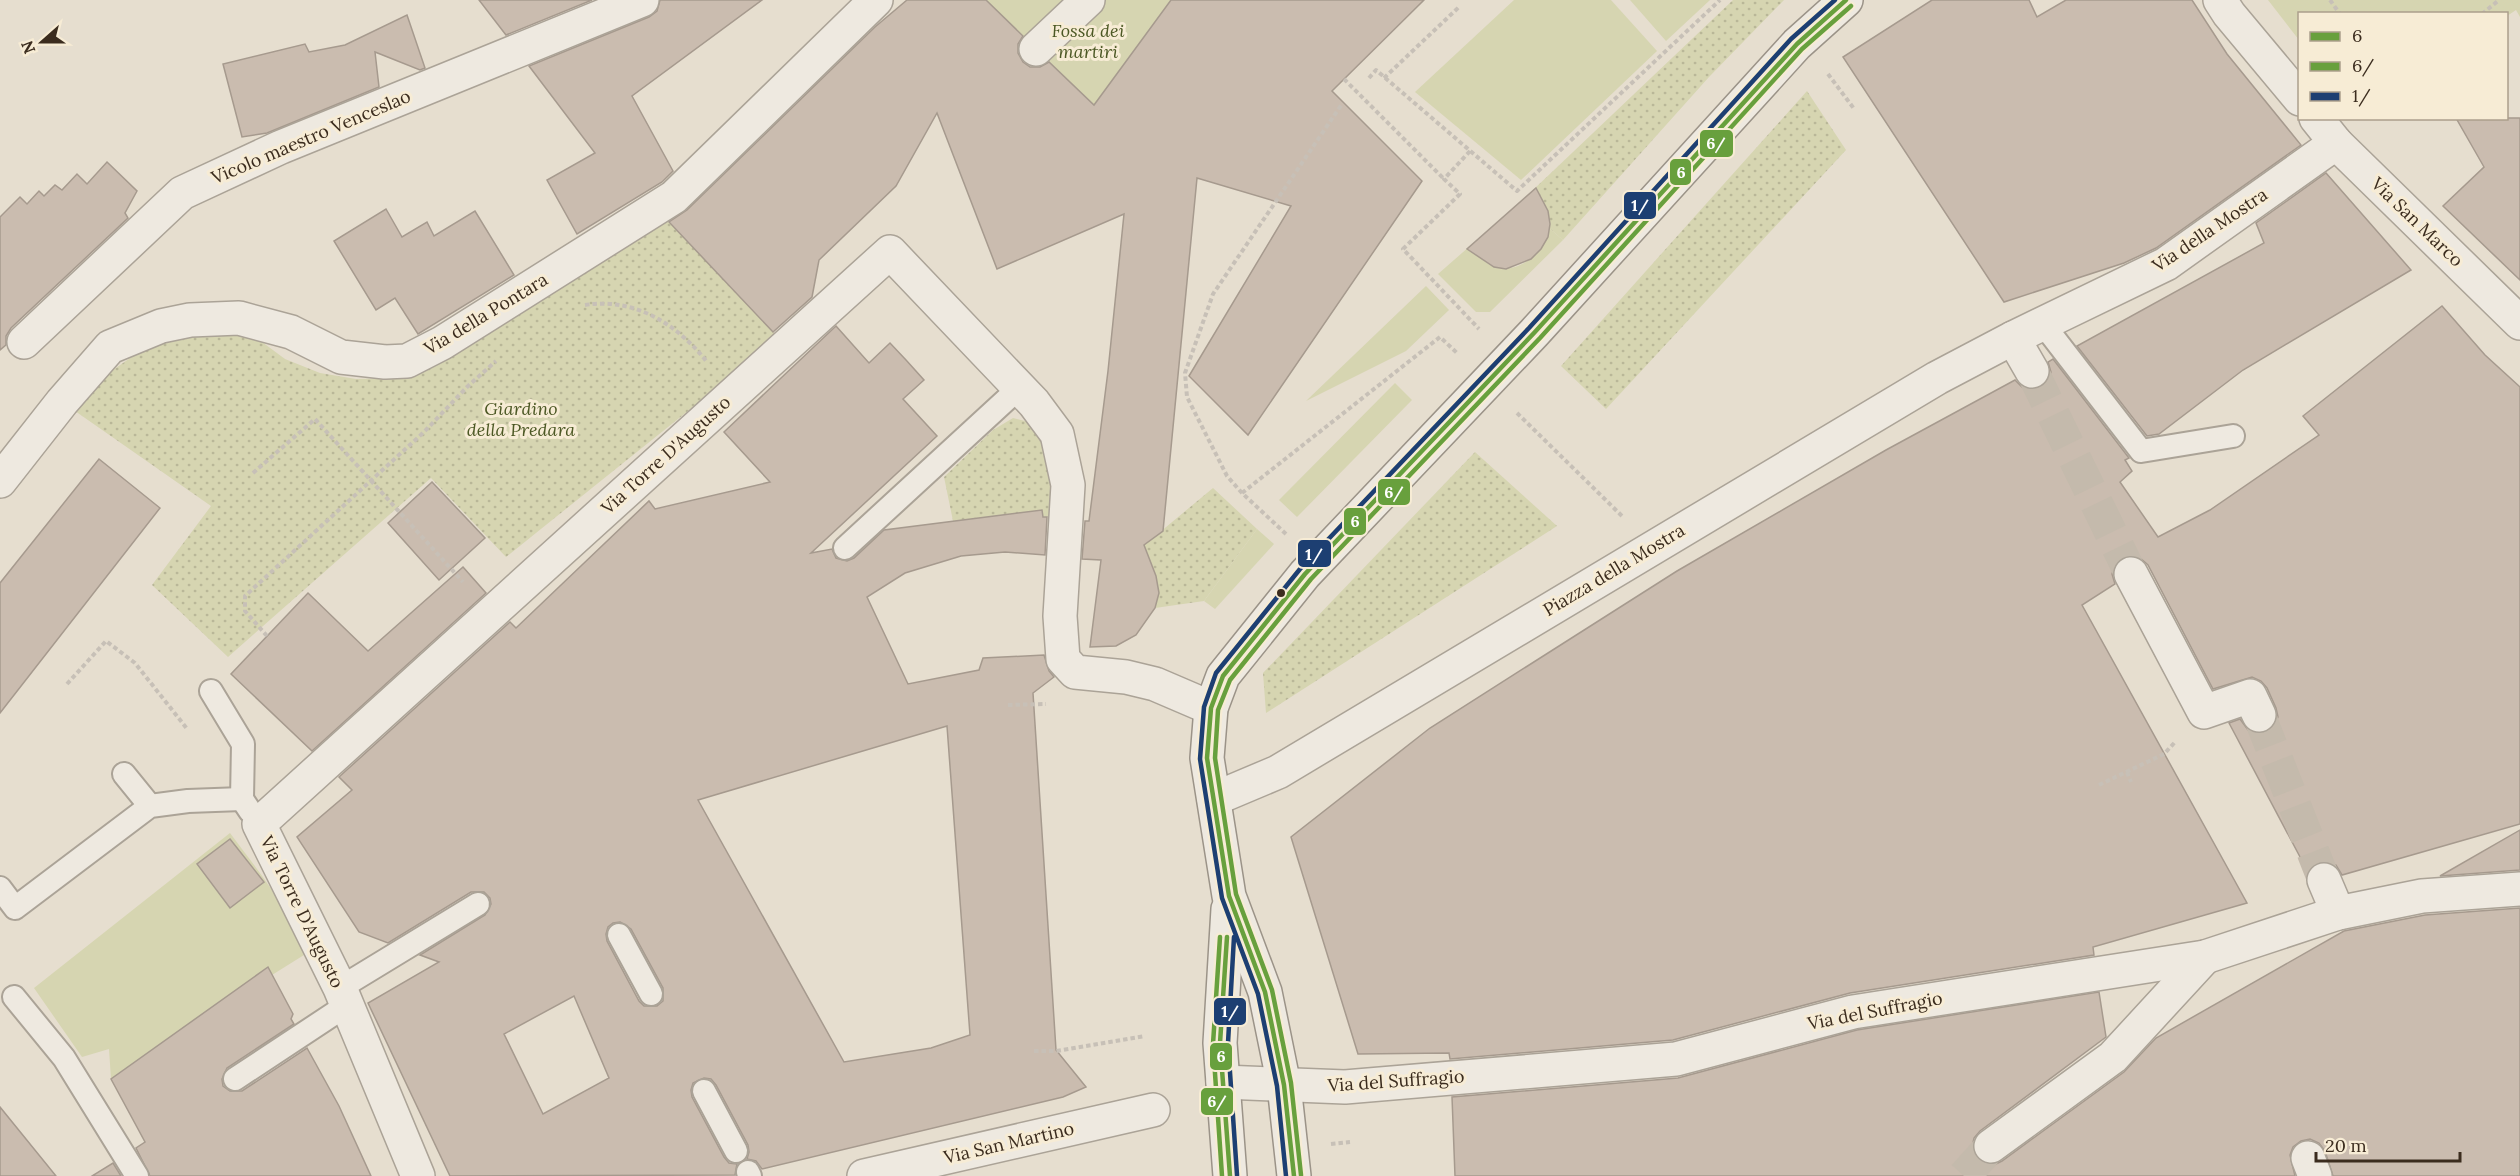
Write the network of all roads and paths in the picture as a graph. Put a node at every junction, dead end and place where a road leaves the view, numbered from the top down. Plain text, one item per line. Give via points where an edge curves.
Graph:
1 (642, 0) edge
2 (876, 0) edge
3 (1088, 0) edge
4 (1720, 0) edge
5 (1846, 0) edge
6 (2220, 0) edge
7 (2499, 0) edge
8 (1459, 7) dead end
9 (2484, 12) edge
10 (1036, 49) dead end
11 (1827, 73) dead end
12 (1369, 78) dead end
13 (1384, 78) junction
14 (1344, 79) dead end
15 (2298, 97) edge
16 (1342, 104) dead end
17 (1855, 110) dead end
18 (2318, 120) edge
19 (2336, 143) junction
20 (1470, 151) junction
21 (1444, 179) junction
22 (583, 306) dead end
23 (2520, 323) edge
24 (2043, 324) junction
25 (1484, 333) dead end
26 (2013, 338) junction
27 (24, 342) dead end
28 (501, 358) dead end
29 (1462, 358) dead end
30 (709, 365) dead end
31 (2032, 371) tunnel mouth
32 (1019, 388) junction
33 (1512, 409) dead end
34 (2233, 436) dead end
35 (253, 473) dead end
36 (0, 481) edge
37 (370, 481) junction
38 (1242, 494) junction
39 (1604, 498) dead end
40 (1288, 536) dead end
41 (845, 548) dead end
42 (2131, 574) tunnel mouth
43 (465, 585) dead end
44 (267, 636) dead end
45 (67, 684) dead end
46 (211, 691) dead end
47 (1033, 703) dead end
48 (1008, 705) dead end
49 (1211, 708) junction
50 (2204, 712) junction
51 (2259, 715) tunnel mouth
52 (193, 736) dead end
53 (2127, 772) junction
54 (124, 774) dead end
55 (2132, 782) dead end
56 (2099, 785) dead end
57 (1214, 799) junction
58 (150, 806) junction
59 (251, 812) junction
60 (2325, 880) tunnel mouth
61 (0, 888) edge
62 (2520, 889) edge
63 (1229, 896) junction
64 (478, 904) dead end
65 (2338, 912) junction
66 (619, 935) dead end
67 (2205, 957) junction
68 (651, 994) dead end
69 (343, 996) junction
70 (14, 997) dead end
71 (1145, 1036) dead end
72 (1034, 1051) dead end
73 (235, 1079) dead end
74 (1223, 1082) junction
75 (1284, 1085) junction
76 (704, 1091) dead end
77 (1154, 1110) dead end
78 (1991, 1146) tunnel mouth
79 (736, 1151) dead end
80 (137, 1176) edge
81 (418, 1176) edge
82 (864, 1176) edge
83 (1230, 1176) edge
84 (1294, 1176) edge

1 - 27 street, Vicolo maestro Venceslao via 281,147 182,194
2 - 36 street, Via della Pontara via 674,197 442,343 407,361 385,362 341,357 291,332 239,318 160,326 110,347
3 - 10 street
4 - 20 path via 1517,190
5 - 49 street via 1797,44 1467,405 1305,574 1223,676
6 - 15 street
7 - 9 path
8 - 13 path
11 - 17 path
12 - 13 path via 1376,70
13 - 20 path
14 - 21 path
16 - 38 path via 1213,294 1185,373 1187,397 1227,476
18 - 19 street, Via San Marco
19 - 23 street, Via San Marco
19 - 24 street, Via della Mostra via 2166,264
20 - 21 path
21 - 25 path via 1460,194 1403,249
22 - 30 path via 626,307 657,316 692,343
24 - 26 street, Via della Mostra
24 - 34 lane via 2141,451
26 - 31 street
26 - 57 street, Piazza della Mostra via 1927,384 1278,772
28 - 37 path
29 - 38 path via 1440,337
32 - 41 lane
32 - 49 street, Via Torre D'Augusto via 1057,434 1068,485 1060,616 1063,659 1075,672 1155,684
32 - 59 street, Via Torre D'Augusto via 890,252
33 - 39 path
35 - 37 path via 315,420
37 - 43 path
37 - 44 path via 245,596 245,611
38 - 40 path
42 - 50 street
45 - 52 path via 106,641 135,663
46 - 59 lane via 243,744
47 - 48 path
49 - 57 street via 1207,758
50 - 51 street via 2250,696
50 - 53 path via 2164,754
53 - 55 path
53 - 56 path
54 - 58 lane
57 - 63 street
58 - 59 lane via 188,801
58 - 61 lane via 15,908
59 - 69 street, Via Torre D'Augusto
60 - 65 street
62 - 65 street, Via del Suffragio via 2422,896
63 - 74 street via 1220,1043
63 - 75 street via 1265,992
64 - 69 lane
65 - 67 street, Via del Suffragio
66 - 68 lane
67 - 75 street, Via del Suffragio via 1853,1012 1676,1059 1345,1087
67 - 78 street via 2113,1056
69 - 73 lane
69 - 81 street, Via Torre D'Augusto
70 - 80 lane via 64,1058
71 - 72 path
74 - 75 street, Via del Suffragio
74 - 83 street
75 - 84 street
76 - 79 lane
77 - 82 street, Via San Martino

